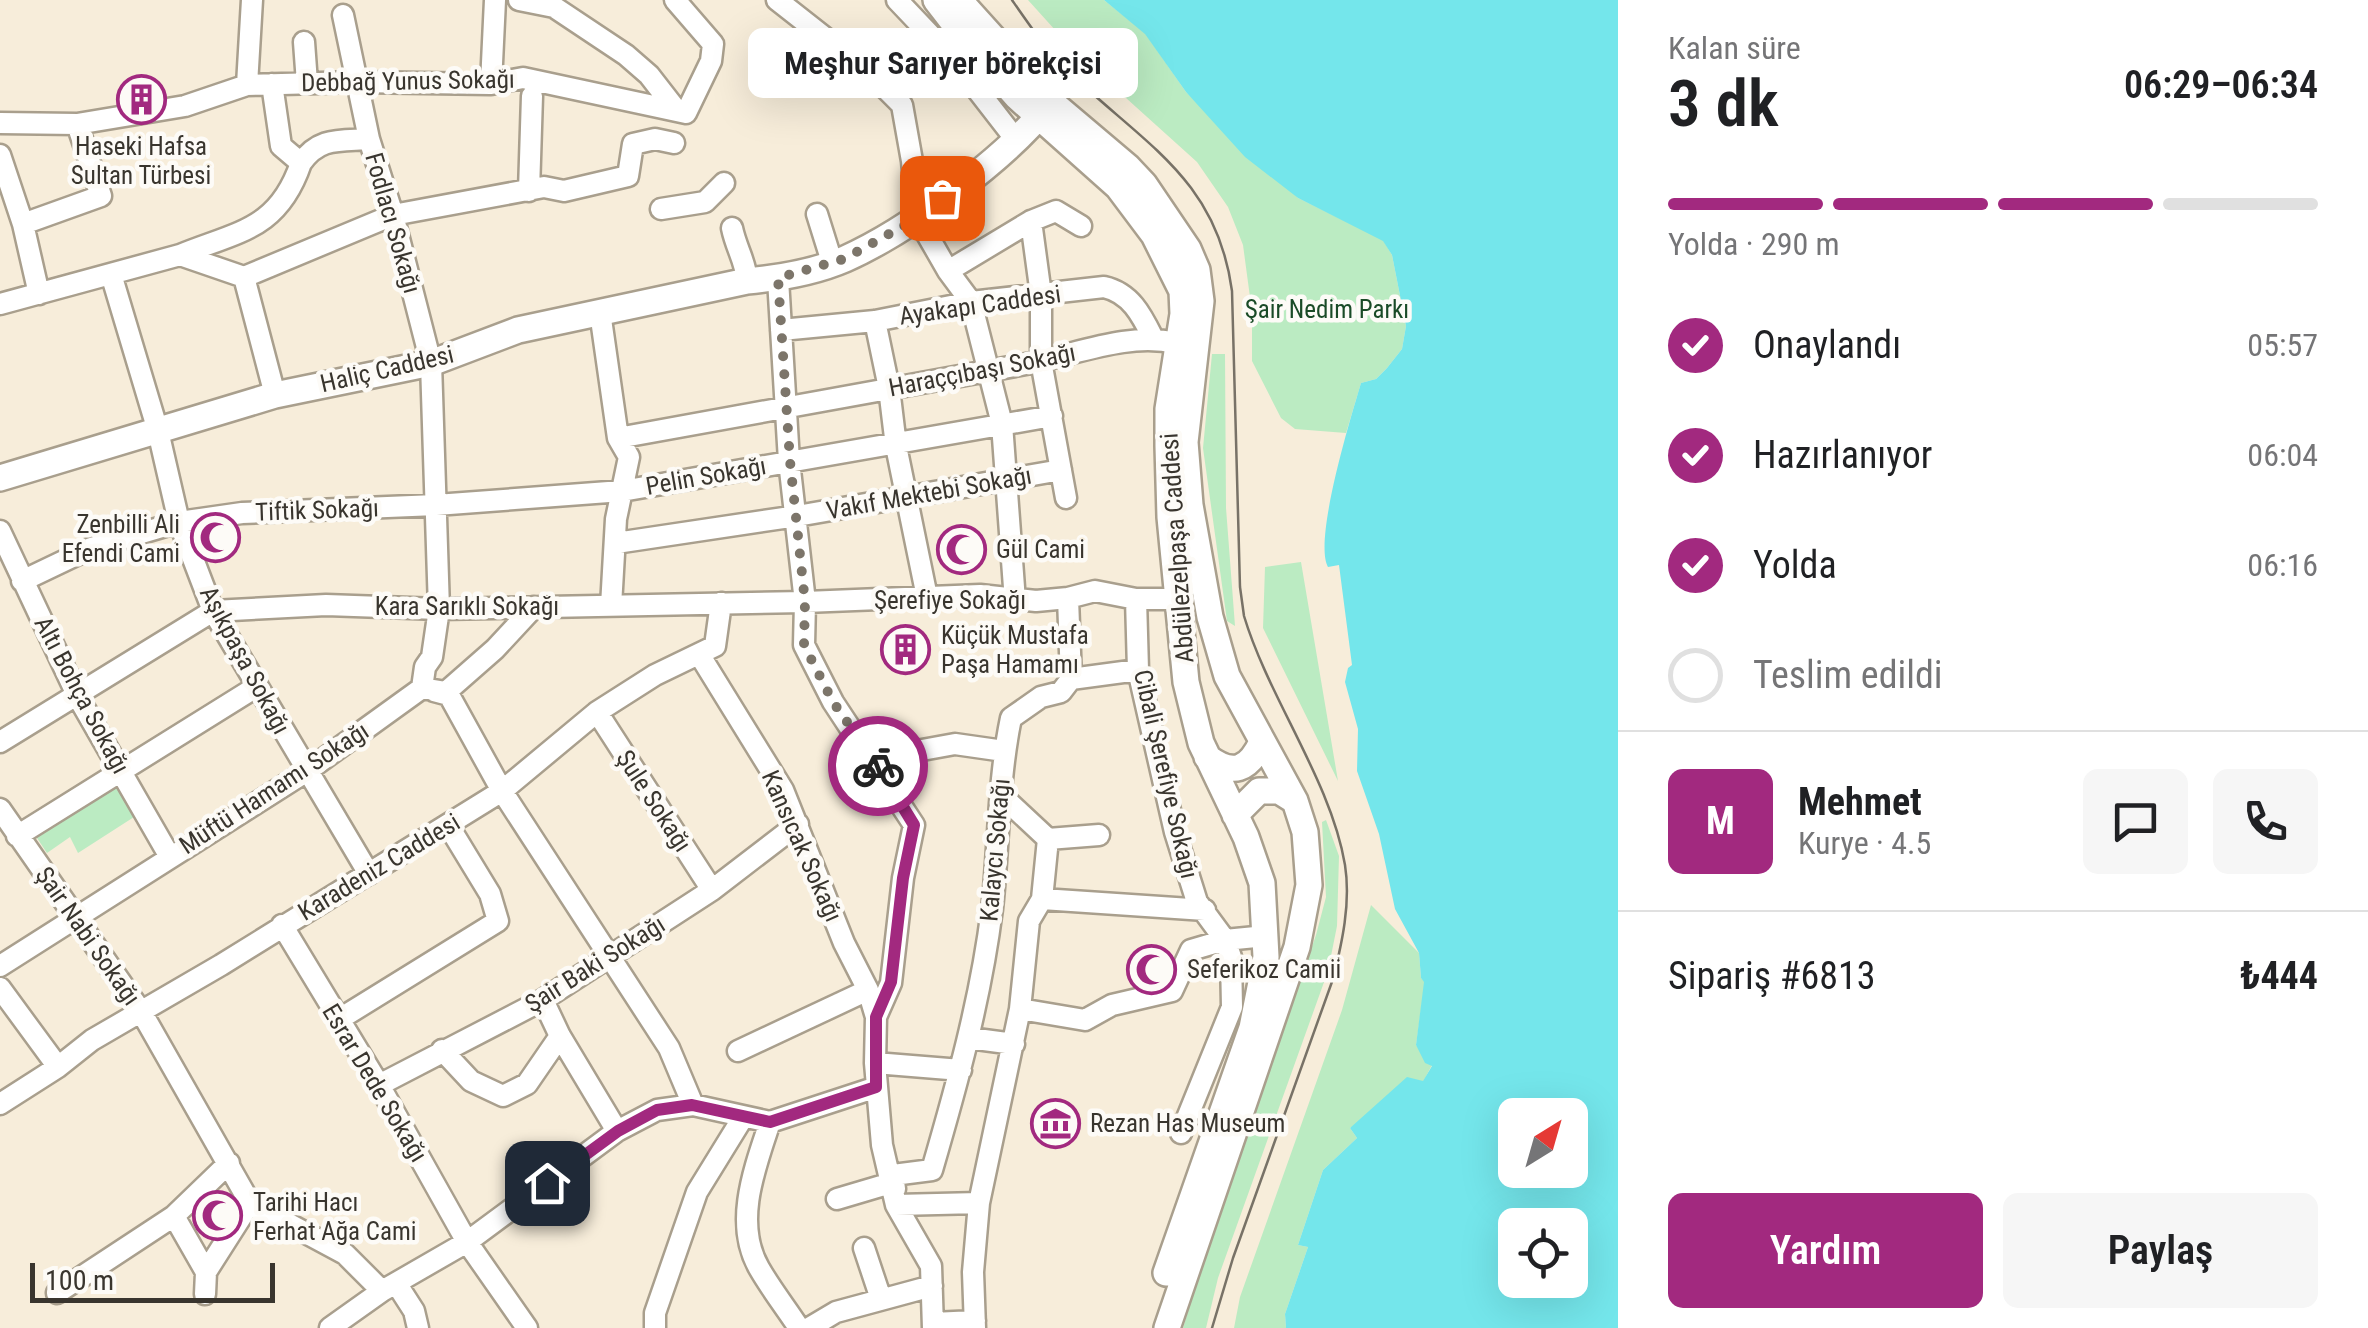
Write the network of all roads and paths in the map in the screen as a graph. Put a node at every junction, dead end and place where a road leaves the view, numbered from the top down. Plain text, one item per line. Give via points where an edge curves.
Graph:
1 (252, 0) edge
2 (520, 0) edge
3 (676, 0) edge
4 (777, 0) edge
5 (897, 0) edge
6 (936, 0) edge
7 (959, 0) edge
8 (494, 1) edge
9 (343, 14) dead end
10 (304, 42) dead end
11 (356, 82) junction
12 (307, 83) junction
13 (247, 84) junction
14 (272, 84) junction
15 (491, 84) junction
16 (532, 96) dead end
17 (1044, 109) junction
18 (682, 112) junction
19 (0, 123) edge
20 (77, 124) junction
21 (369, 139) junction
22 (1016, 141) junction
23 (674, 143) dead end
24 (0, 155) edge
25 (301, 164) junction
26 (724, 182) dead end
27 (530, 191) junction
28 (661, 209) dead end
29 (818, 214) dead end
30 (393, 215) junction
31 (918, 218) junction
32 (1031, 222) junction
33 (23, 224) junction
34 (1081, 226) dead end
35 (732, 228) dead end
36 (180, 256) junction
37 (832, 262) junction
38 (948, 270) junction
39 (111, 274) junction
40 (244, 278) junction
41 (778, 278) junction
42 (748, 280) junction
43 (39, 294) junction
44 (1041, 295) junction
45 (972, 302) junction
46 (0, 304) edge
47 (600, 312) junction
48 (874, 321) junction
49 (782, 330) junction
50 (1164, 341) junction
51 (1041, 361) junction
52 (431, 364) junction
53 (990, 370) junction
54 (889, 388) junction
55 (274, 395) junction
56 (788, 408) junction
57 (1052, 416) junction
58 (1002, 424) junction
59 (158, 431) junction
60 (618, 438) junction
61 (896, 446) junction
62 (790, 461) junction
63 (1061, 470) junction
64 (0, 478) edge
65 (1008, 481) junction
66 (622, 492) junction
67 (907, 496) junction
68 (1066, 498) dead end
69 (436, 505) junction
70 (797, 516) junction
71 (179, 522) junction
72 (0, 531) edge
73 (616, 543) junction
74 (22, 581) junction
75 (928, 598) junction
76 (1068, 598) junction
77 (1136, 599) junction
78 (1178, 599) junction
79 (1015, 601) junction
80 (805, 602) junction
81 (721, 604) junction
82 (612, 606) junction
83 (534, 607) junction
84 (439, 609) junction
85 (212, 611) junction
86 (699, 654) junction
87 (1138, 670) junction
88 (1066, 686) junction
89 (256, 687) junction
90 (422, 688) junction
91 (78, 697) junction
92 (597, 712) junction
93 (0, 742) edge
94 (1262, 742) junction
95 (1004, 750) junction
96 (1207, 756) junction
97 (878, 768) junction
98 (122, 770) junction
99 (307, 771) junction
100 (502, 791) junction
101 (1002, 796) junction
102 (1295, 801) junction
103 (0, 809) edge
104 (1235, 815) junction
105 (798, 824) junction
106 (448, 825) junction
107 (1099, 835) dead end
108 (17, 836) junction
109 (1048, 839) junction
110 (170, 856) junction
111 (368, 874) junction
112 (712, 890) junction
113 (1042, 899) junction
114 (1205, 910) junction
115 (992, 912) junction
116 (76, 919) junction
117 (1029, 921) junction
118 (282, 925) junction
119 (1266, 936) junction
120 (1225, 940) junction
121 (612, 956) junction
122 (0, 966) edge
123 (0, 988) edge
124 (868, 990) junction
125 (543, 1000) junction
126 (1020, 1009) junction
127 (142, 1013) junction
128 (876, 1017) junction
129 (338, 1020) junction
130 (560, 1036) junction
131 (969, 1038) junction
132 (1014, 1044) junction
133 (442, 1050) junction
134 (738, 1051) dead end
135 (875, 1063) junction
136 (58, 1067) junction
137 (961, 1070) junction
138 (379, 1085) junction
139 (876, 1087) junction
140 (0, 1104) edge
141 (692, 1105) junction
142 (742, 1118) junction
143 (770, 1122) junction
144 (618, 1131) junction
145 (1180, 1133) dead end
146 (229, 1163) junction
147 (891, 1183) junction
148 (837, 1198) dead end
149 (250, 1203) junction
150 (979, 1203) junction
151 (896, 1205) junction
152 (174, 1216) junction
153 (467, 1242) junction
154 (864, 1248) dead end
155 (206, 1272) junction
156 (932, 1286) junction
157 (389, 1287) junction
158 (57, 1292) dead end
159 (205, 1294) dead end
160 (881, 1299) junction
161 (975, 1325) edge
162 (933, 1326) edge
163 (330, 1328) edge
164 (418, 1328) edge
165 (527, 1328) edge
166 (655, 1328) edge
167 (799, 1328) edge
168 (809, 1328) edge
169 (1150, 1328) edge
170 (1167, 1328) edge

1 - 13 street
2 - 18 street via 554,8 626,55
3 - 18 street via 713,44 711,61
4 - 31 street via 902,104
5 - 22 street
6 - 17 main road, Abdülezelpaşa Caddesi via 970,44
7 - 17 main road, Abdülezelpaşa Caddesi
8 - 15 street
9 - 11 street, Fodlacı Sokağı
10 - 12 street
11 - 12 street, Debbağ Yunus Sokağı
11 - 15 street, Debbağ Yunus Sokağı
11 - 21 street, Fodlacı Sokağı
12 - 14 street, Debbağ Yunus Sokağı
13 - 14 street, Debbağ Yunus Sokağı
13 - 20 street, Debbağ Yunus Sokağı via 185,106
14 - 25 street via 281,146
15 - 18 street, Debbağ Yunus Sokağı via 524,78
16 - 27 street
17 - 22 main road, Haliç Caddesi
17 - 50 main road, Abdülezelpaşa Caddesi via 1118,186 1182,290 1183,314
17 - 94 main road, Abdülezelpaşa Caddesi via 1128,167 1197,270 1202,301 1185,442 1190,504 1224,665
19 - 20 street, Debbağ Yunus Sokağı
20 - 33 street via 100,196
21 - 25 street via 312,148
21 - 30 street, Fodlacı Sokağı
22 - 31 main road, Haliç Caddesi
23 - 27 street via 632,144 628,176 564,191
24 - 33 street
25 - 36 street via 277,211
26 - 28 street via 705,202
27 - 30 street
29 - 37 street
30 - 40 street
30 - 52 street, Fodlacı Sokağı
31 - 37 main road, Haliç Caddesi
31 - 38 street
32 - 34 street via 1056,211
32 - 38 street
32 - 44 street
33 - 43 street
35 - 42 street
36 - 39 street
36 - 40 street
37 - 41 main road, Haliç Caddesi
38 - 45 street
39 - 43 street
39 - 59 street, Aşıkpaşa Sokağı
40 - 55 street
41 - 42 main road, Haliç Caddesi
41 - 49 street
42 - 47 main road, Haliç Caddesi
43 - 46 street
44 - 45 street, Ayakapı Caddesi
44 - 50 street, Ayakapı Caddesi via 1114,289
44 - 51 street
45 - 48 street, Ayakapı Caddesi
45 - 53 street
47 - 52 main road, Haliç Caddesi via 518,330
47 - 60 street
48 - 49 street, Ayakapı Caddesi
48 - 54 street
49 - 56 street
50 - 51 street, Haraççıbaşı Sokağı
50 - 78 main road, Abdülezelpaşa Caddesi
51 - 53 street, Haraççıbaşı Sokağı
51 - 57 street
52 - 55 main road, Haliç Caddesi
52 - 69 street, Fodlacı Sokağı
53 - 54 street, Haraççıbaşı Sokağı
53 - 58 street
54 - 56 street, Haraççıbaşı Sokağı
54 - 61 street
55 - 59 main road, Haliç Caddesi
56 - 60 street, Haraççıbaşı Sokağı
56 - 62 street
57 - 58 street, Pelin Sokağı
57 - 63 street
58 - 61 street, Pelin Sokağı
58 - 65 street
59 - 64 main road, Haliç Caddesi
59 - 71 street, Aşıkpaşa Sokağı
60 - 66 street via 629,457
61 - 62 street, Pelin Sokağı
61 - 67 street
62 - 66 street, Pelin Sokağı
62 - 70 street
63 - 65 street, Vakıf Mektebi Sokağı
63 - 68 street
65 - 67 street, Vakıf Mektebi Sokağı
65 - 79 street
66 - 69 street, Tiftik Sokağı
66 - 73 street
67 - 70 street, Vakıf Mektebi Sokağı
67 - 75 street
69 - 71 street, Tiftik Sokağı
69 - 84 street, Fodlacı Sokağı
70 - 73 street, Vakıf Mektebi Sokağı
70 - 80 street
71 - 74 street, Tiftik Sokağı via 91,548
71 - 85 street, Aşıkpaşa Sokağı
72 - 74 street, Altı Bohça Sokağı
73 - 82 street
74 - 91 street, Altı Bohça Sokağı
75 - 79 street, Şerefiye Sokağı
75 - 80 street, Şerefiye Sokağı
76 - 77 street, Şerefiye Sokağı via 1095,591
76 - 79 street, Şerefiye Sokağı
76 - 88 street
77 - 78 street, Şerefiye Sokağı
77 - 87 street, Cibali Şerefiye Sokağı
78 - 96 main road, Abdülezelpaşa Caddesi via 1189,700
80 - 81 street, Şerefiye Sokağı
80 - 97 street via 804,645
81 - 82 street, Kara Sarıklı Sokağı
81 - 86 street via 715,646
82 - 83 street, Kara Sarıklı Sokağı
83 - 84 street, Kara Sarıklı Sokağı
83 - 90 street, Müftü Hamamı Sokağı via 446,692
84 - 85 street, Kara Sarıklı Sokağı
84 - 90 street, Fodlacı Sokağı
85 - 89 street, Aşıkpaşa Sokağı
85 - 91 street
86 - 92 street, Karadeniz Caddesi
86 - 105 street, Kansıcak Sokağı
87 - 88 street
87 - 114 street, Cibali Şerefiye Sokağı via 1175,832
88 - 95 street, Kalaycı Sokağı via 1011,718
89 - 98 street
89 - 99 street, Aşıkpaşa Sokağı
90 - 99 street, Müftü Hamamı Sokağı
90 - 100 street via 449,695
91 - 93 street
91 - 98 street, Altı Bohça Sokağı
92 - 100 street, Karadeniz Caddesi
92 - 112 street, Şule Sokağı
94 - 96 main road via 1238,768
94 - 102 main road, Abdülezelpaşa Caddesi
95 - 97 street via 955,744
95 - 101 street, Kalaycı Sokağı
96 - 104 main road, Abdülezelpaşa Caddesi
97 - 128 street via 914,825 891,982
98 - 108 street
98 - 110 street, Altı Bohça Sokağı
99 - 110 street, Müftü Hamamı Sokağı
99 - 111 street, Aşıkpaşa Sokağı
100 - 106 street, Karadeniz Caddesi
100 - 121 street
101 - 109 street
101 - 115 street, Kalaycı Sokağı
102 - 104 main road via 1278,791 1259,791
102 - 170 main road, Abdülezelpaşa Caddesi via 1309,868 1304,923
103 - 108 street, Şair Nabi Sokağı
104 - 119 main road, Abdülezelpaşa Caddesi via 1262,883
105 - 112 street, Şair Baki Sokağı
105 - 124 street, Kansıcak Sokağı
106 - 111 street, Karadeniz Caddesi
106 - 129 street via 490,894 498,922
107 - 109 street
108 - 116 street, Şair Nabi Sokağı
109 - 113 street
110 - 116 street, Müftü Hamamı Sokağı
111 - 118 street, Karadeniz Caddesi
112 - 121 street, Şair Baki Sokağı
113 - 114 street
113 - 117 street
114 - 120 street, Cibali Şerefiye Sokağı
115 - 117 street
115 - 131 street, Kalaycı Sokağı
116 - 122 street, Müftü Hamamı Sokağı
116 - 127 street, Şair Nabi Sokağı
117 - 126 street
118 - 127 street, Karadeniz Caddesi
118 - 129 street, Esrar Dede Sokağı
119 - 120 street
119 - 169 main road, Abdülezelpaşa Caddesi via 1252,1028
120 - 126 street via 1190,950 1172,991 1157,997 1112,1005 1085,1020
120 - 145 street via 1232,1007
121 - 125 street, Şair Baki Sokağı
121 - 141 street via 669,1048
123 - 136 street
124 - 128 street, Kansıcak Sokağı
124 - 134 street
125 - 130 street
125 - 133 street, Şair Baki Sokağı
126 - 132 street
127 - 136 street, Karadeniz Caddesi
127 - 146 street, Şair Nabi Sokağı
128 - 135 street
129 - 138 street, Esrar Dede Sokağı
130 - 133 street via 528,1084 504,1096 471,1081
130 - 144 street
131 - 132 street
131 - 137 street, Kalaycı Sokağı
132 - 150 street
133 - 138 street, Şair Baki Sokağı
135 - 137 street
135 - 139 street
136 - 140 street, Karadeniz Caddesi
137 - 151 street, Kalaycı Sokağı via 932,1170 893,1175
138 - 153 street, Esrar Dede Sokağı
139 - 143 street
139 - 147 street
141 - 142 street
141 - 144 street via 657,1110
142 - 143 street
142 - 166 street via 697,1192
143 - 167 street via 745,1220 756,1264
144 - 153 street
146 - 149 street, Şair Nabi Sokağı
146 - 152 street
147 - 148 street
147 - 151 street
149 - 155 street
149 - 157 street via 345,1254
150 - 151 street
150 - 161 street
151 - 156 street via 930,1266
152 - 155 street
152 - 158 street
153 - 157 street
153 - 165 street, Esrar Dede Sokağı
154 - 160 street
155 - 159 street
156 - 160 street
156 - 162 street
157 - 163 street
157 - 164 street via 414,1311
160 - 168 street
161 - 162 street

